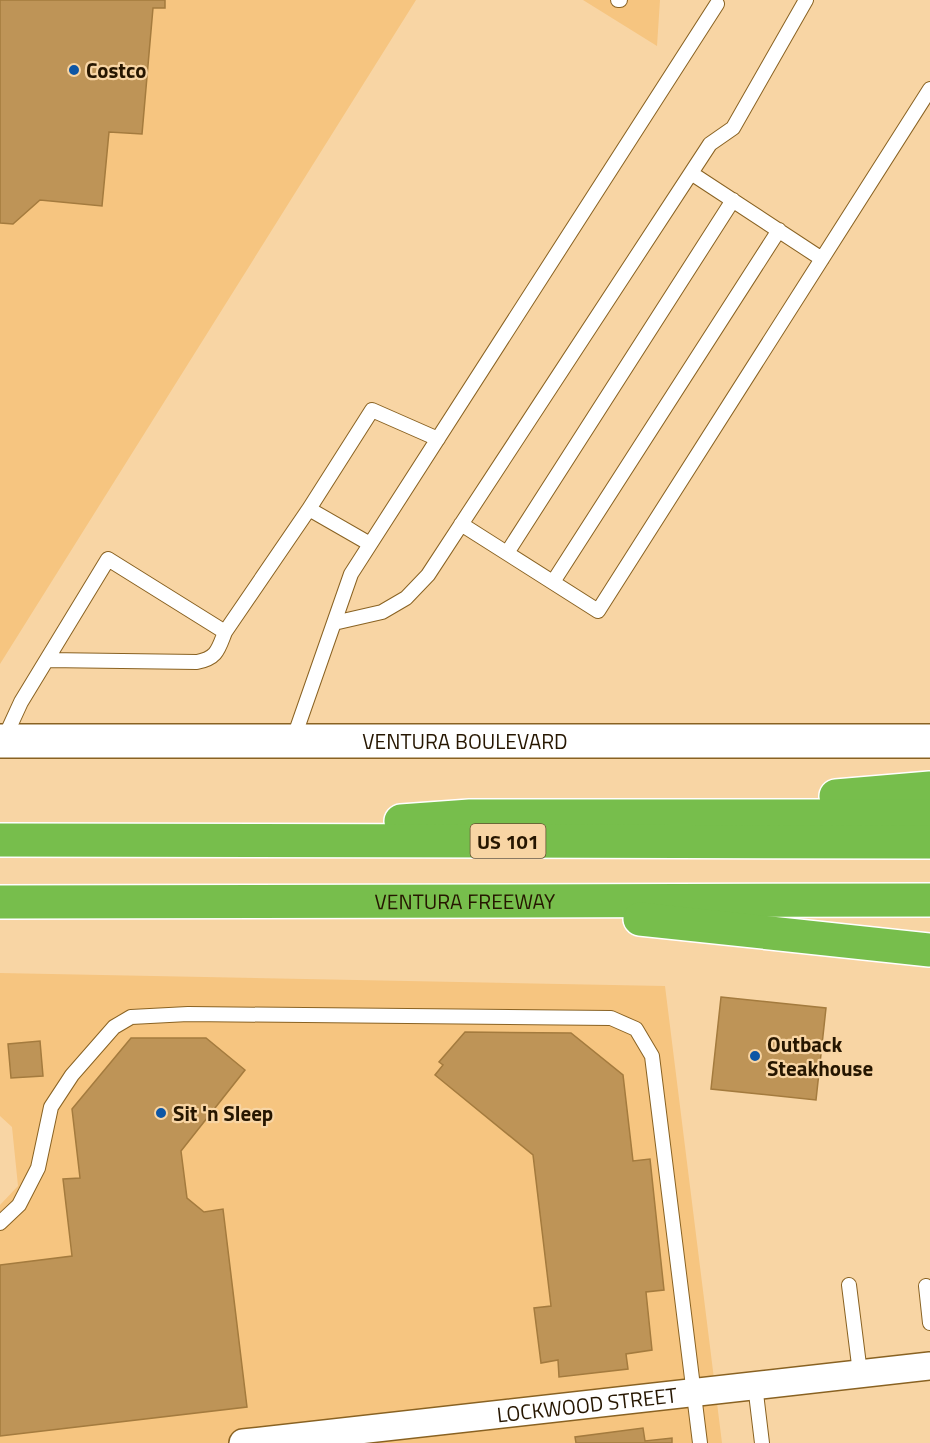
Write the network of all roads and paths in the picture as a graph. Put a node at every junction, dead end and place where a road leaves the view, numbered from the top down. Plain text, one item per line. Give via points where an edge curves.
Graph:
1 (806, 0) edge
2 (717, 4) dead end
3 (930, 89) edge
4 (691, 173) junction
5 (733, 200) junction
6 (778, 230) junction
7 (822, 259) junction
8 (438, 439) junction
9 (309, 509) junction
10 (461, 524) junction
11 (370, 544) junction
12 (507, 553) junction
13 (552, 582) junction
14 (334, 622) junction
15 (225, 632) junction
16 (46, 660) junction
17 (1, 741) edge
18 (930, 741) edge
19 (292, 742) junction
20 (930, 788) edge
21 (470, 816) junction
22 (930, 816) edge
23 (0, 840) edge
24 (85, 840) junction
25 (930, 842) edge
26 (930, 900) edge
27 (483, 901) junction
28 (0, 902) edge
29 (930, 950) edge
30 (0, 1223) edge
31 (849, 1285) dead end
32 (926, 1286) dead end
33 (930, 1323) edge
34 (930, 1366) edge
35 (860, 1373) junction
36 (755, 1385) junction
37 (694, 1391) junction
38 (243, 1443) edge
39 (700, 1443) edge
40 (762, 1443) edge

1 - 4 lane via 733,128 710,144
2 - 8 lane
3 - 7 lane
4 - 5 lane
4 - 10 lane
5 - 6 lane
5 - 12 lane
6 - 7 lane
6 - 13 lane
7 - 13 lane via 598,611
8 - 9 lane via 372,410
8 - 11 lane
9 - 11 lane
9 - 15 lane
10 - 12 lane
10 - 14 lane via 428,575 406,598 382,612
11 - 14 lane via 351,574
12 - 13 lane
14 - 19 lane
15 - 16 lane via 217,652 210,659 197,662
15 - 16 lane via 108,559
16 - 17 lane
17 - 19 street, VENTURA BOULEVARD
18 - 19 street, VENTURA BOULEVARD
20 - 21 highway
21 - 22 highway
21 - 24 highway
23 - 24 highway, US 101
24 - 25 highway, US 101
26 - 27 highway, VENTURA FREEWAY
27 - 28 highway, VENTURA FREEWAY
27 - 29 highway
30 - 37 lane via 19,1205 38,1168 51,1107 72,1075 114,1027 131,1017 188,1014 611,1018 636,1029 652,1056
31 - 35 lane
32 - 33 lane
34 - 35 street, LOCKWOOD STREET
35 - 36 street, LOCKWOOD STREET
36 - 37 street, LOCKWOOD STREET
36 - 40 lane
37 - 38 street, LOCKWOOD STREET
37 - 39 lane

